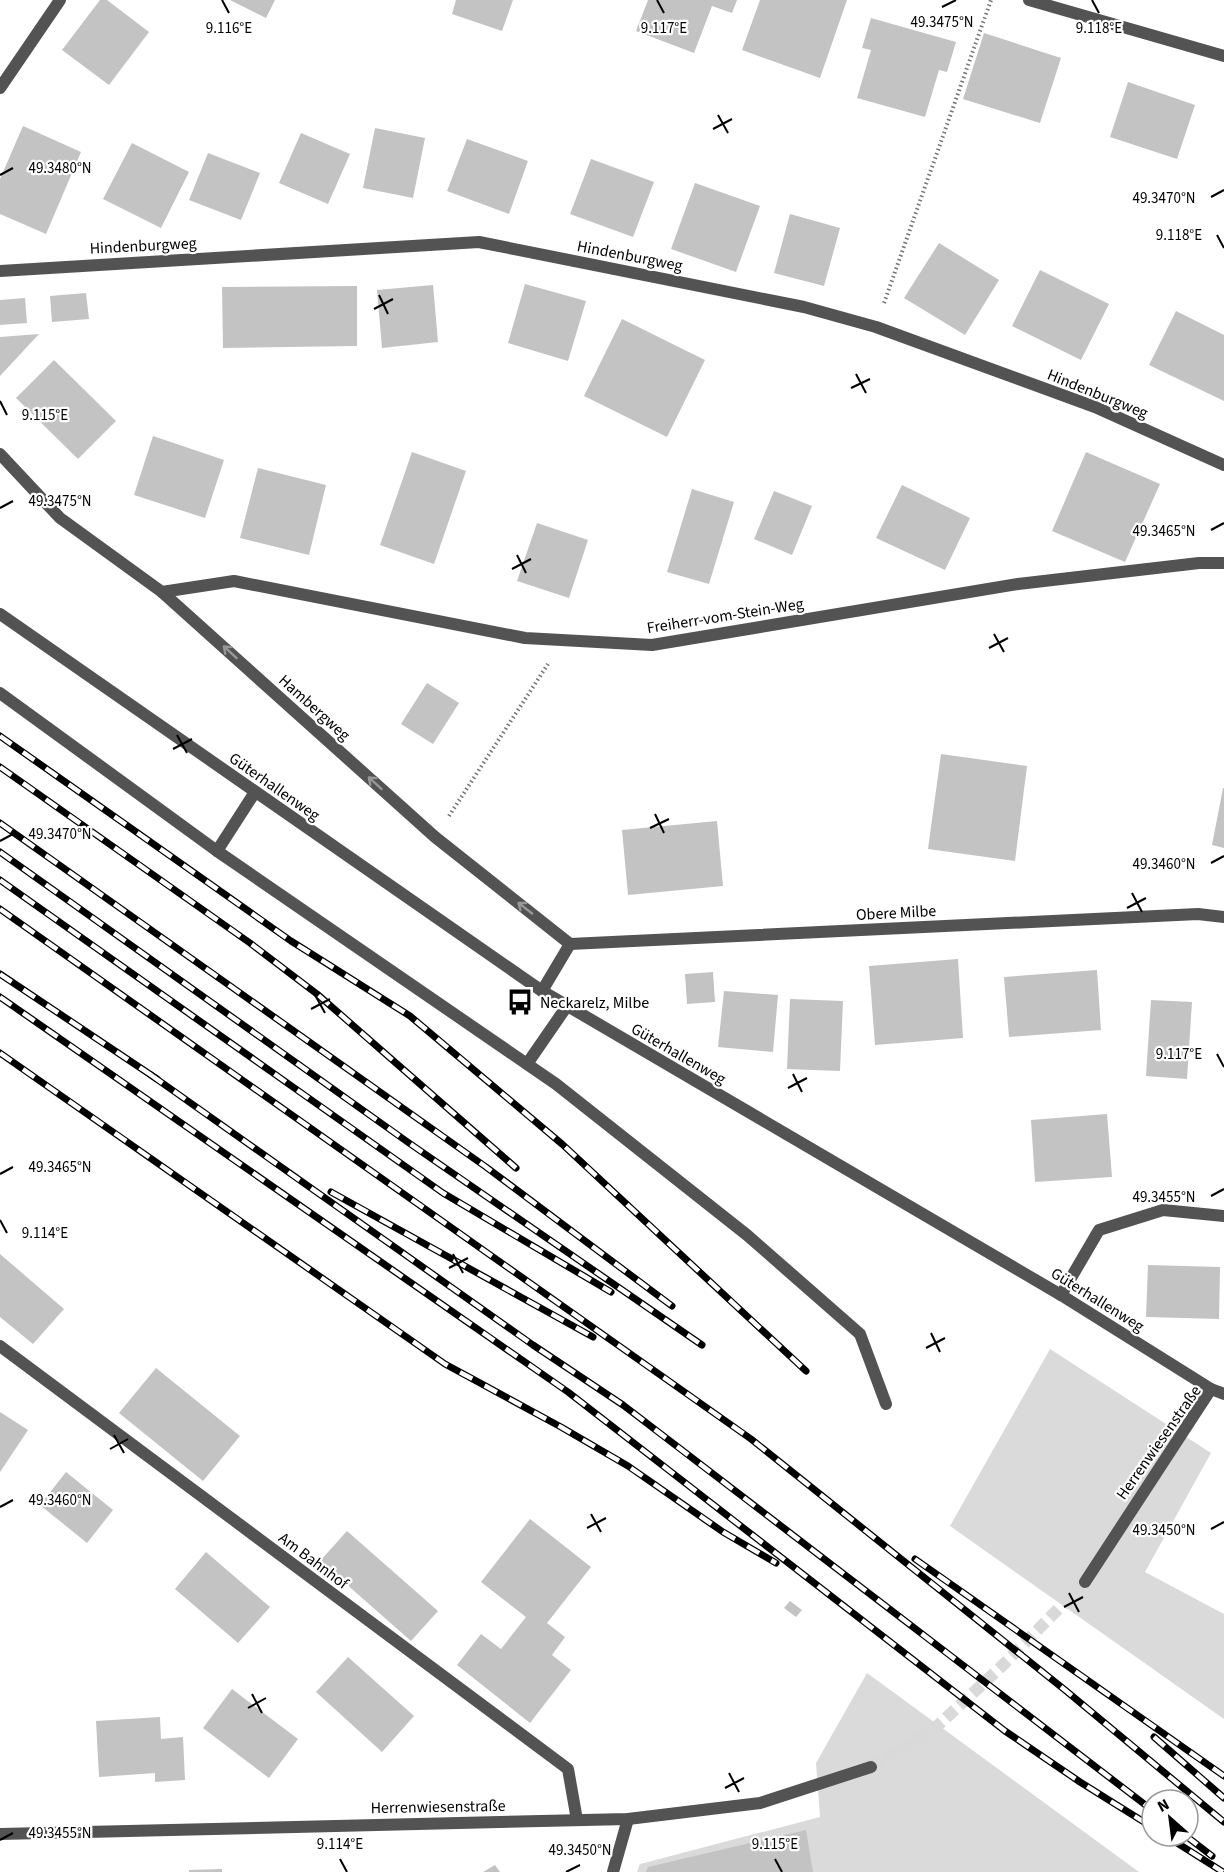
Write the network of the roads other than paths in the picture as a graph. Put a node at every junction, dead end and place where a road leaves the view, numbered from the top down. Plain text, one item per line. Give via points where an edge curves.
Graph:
1 (60, 0) edge
2 (1029, 0) edge
3 (1224, 56) edge
4 (0, 88) edge
5 (0, 271) edge
6 (0, 454) edge
7 (1224, 465) edge
8 (1224, 563) edge
9 (162, 592) junction
10 (0, 614) edge
11 (0, 693) edge
12 (255, 792) junction
13 (217, 851) junction
14 (1224, 917) edge
15 (570, 944) junction
16 (542, 991) junction
17 (567, 1006) junction
18 (527, 1064) junction
19 (1224, 1216) edge
20 (1061, 1295) junction
21 (0, 1346) edge
22 (1211, 1389) junction
23 (1224, 1394) edge
24 (886, 1404) dead end
25 (1085, 1582) tunnel mouth
26 (871, 1767) tunnel mouth
27 (628, 1819) junction
28 (577, 1820) junction
29 (0, 1834) edge
30 (613, 1872) edge

1 - 4 street
2 - 3 street
5 - 7 street, Hindenburgweg via 478,242 804,307 876,327 1095,407
6 - 9 street, Hambergweg via 60,518
8 - 9 street, Freiherr-vom-Stein-Weg via 1018,584 652,645 525,638 234,581
15 -> 9 street, Hambergweg via 435,837
10 - 12 street, Güterhallenweg
11 - 13 street
12 - 13 street
12 - 16 street, Güterhallenweg
13 - 18 street
14 - 15 street, Obere Milbe via 1198,914
15 - 16 street
16 - 17 street, Güterhallenweg
17 - 18 street
17 - 20 street, Güterhallenweg
18 - 24 street via 747,1235 860,1334
19 - 20 street via 1163,1210 1099,1230
20 - 22 street, Güterhallenweg
21 - 28 street, Am Bahnhof via 568,1769
22 - 23 street, Herrenwiesenstraße
22 - 25 street, Herrenwiesenstraße
26 - 27 street, Herrenwiesenstraße via 760,1803
27 - 28 street, Herrenwiesenstraße
27 - 30 street
28 - 29 street, Herrenwiesenstraße

